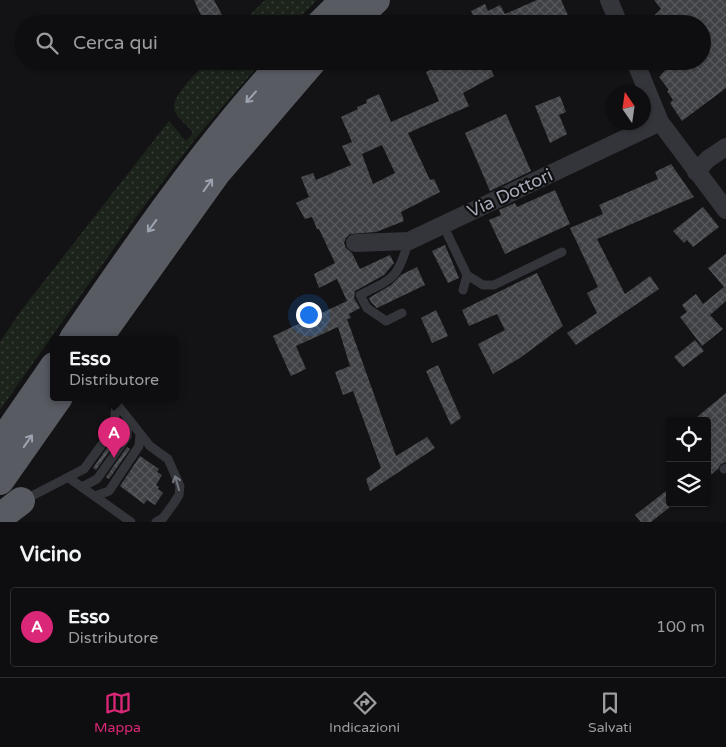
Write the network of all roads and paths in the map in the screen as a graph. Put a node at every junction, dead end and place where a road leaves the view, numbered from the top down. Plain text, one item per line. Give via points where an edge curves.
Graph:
1 (344, 0) edge
2 (376, 0) edge
3 (609, 0) edge
4 (329, 15) edge
5 (360, 15) edge
6 (615, 15) edge
7 (276, 70) edge
8 (305, 70) edge
9 (639, 70) edge
10 (660, 122) junction
11 (726, 148) edge
12 (726, 157) edge
13 (696, 172) junction
14 (726, 210) edge
15 (188, 213) junction
16 (443, 225) junction
17 (409, 241) junction
18 (356, 243) dead end
19 (562, 252) dead end
20 (468, 276) junction
21 (463, 290) dead end
22 (402, 313) dead end
23 (74, 336) edge
24 (100, 336) edge
25 (122, 336) edge
26 (50, 372) edge
27 (56, 401) edge
28 (115, 401) edge
29 (116, 401) edge
30 (128, 418) junction
31 (140, 434) junction
32 (0, 444) edge
33 (69, 478) junction
34 (0, 481) edge
35 (82, 487) junction
36 (95, 496) junction
37 (11, 509) edge
38 (132, 522) edge
39 (156, 522) edge

1 - 4 highway
2 - 5 highway
3 - 6 street
7 -> 23 highway via 216,140
15 -> 8 highway via 216,174
9 - 10 street
10 - 13 street
10 - 16 street, Via Dottori via 481,213
11 - 13 street via 708,159
12 - 13 street via 714,166
13 - 14 street
15 - 24 highway
15 - 25 highway via 182,242
16 - 17 street, Via Dottori
16 - 20 lane
17 - 18 street, Via Dottori
17 - 22 lane via 399,270 391,280 360,295 367,308 386,321
19 - 20 lane via 494,285 483,285
20 - 21 lane
26 - 32 highway
34 -> 27 highway
28 - 33 lane via 114,428 84,469
29 - 30 lane
30 - 31 lane
30 - 35 lane via 128,437 97,479
31 - 36 lane via 139,446 109,491
39 -> 31 lane via 174,503 180,486 168,459
33 - 35 lane
33 - 37 lane
35 - 36 lane
36 - 38 lane

